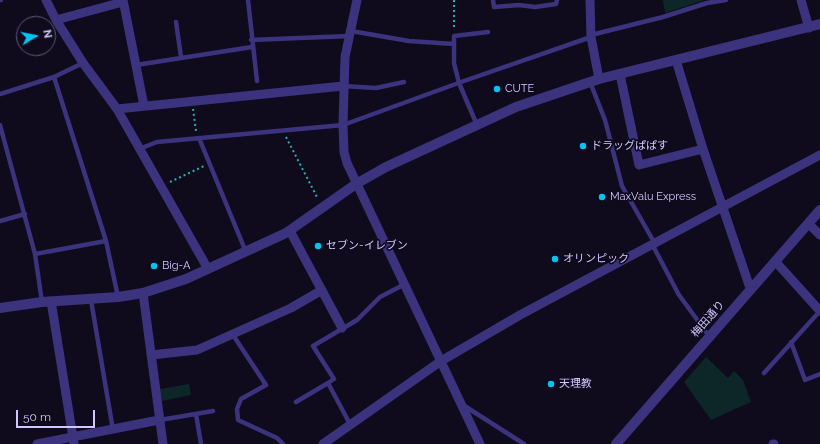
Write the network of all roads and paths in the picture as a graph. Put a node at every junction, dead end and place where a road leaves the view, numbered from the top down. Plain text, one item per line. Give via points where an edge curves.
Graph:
1 (46, 0) edge
2 (248, 0) edge
3 (357, 0) edge
4 (454, 0) edge
5 (493, 0) edge
6 (557, 0) edge
7 (590, 0) edge
8 (726, 0) edge
9 (801, 0) edge
10 (123, 1) edge
11 (54, 16) edge
12 (56, 20) joint
13 (176, 22) dead end
14 (820, 24) edge
15 (808, 28) junction
16 (488, 32) dead end
17 (349, 33) junction
18 (454, 36) junction
19 (591, 36) junction
20 (251, 40) junction
21 (454, 44) junction
22 (252, 47) junction
23 (181, 57) junction
24 (676, 60) junction
25 (83, 63) junction
26 (136, 65) junction
27 (620, 74) junction
28 (54, 77) junction
29 (595, 80) junction
30 (257, 81) dead end
31 (404, 82) dead end
32 (459, 83) junction
33 (343, 86) junction
34 (0, 94) edge
35 (192, 100) junction
36 (144, 106) junction
37 (118, 109) junction
38 (0, 125) edge
39 (477, 125) junction
40 (343, 126) junction
41 (283, 131) junction
42 (198, 138) junction
43 (2, 142) edge
44 (140, 149) junction
45 (703, 149) junction
46 (820, 155) edge
47 (208, 164) junction
48 (356, 184) junction
49 (161, 186) junction
50 (722, 207) junction
51 (322, 208) junction
52 (820, 210) edge
53 (25, 214) junction
54 (0, 221) edge
55 (809, 224) junction
56 (290, 231) junction
57 (820, 235) edge
58 (106, 241) junction
59 (652, 243) junction
60 (246, 252) junction
61 (35, 254) junction
62 (774, 261) junction
63 (208, 269) junction
64 (405, 284) junction
65 (750, 288) junction
66 (322, 290) junction
67 (143, 293) junction
68 (118, 297) junction
69 (91, 300) junction
70 (46, 302) junction
71 (0, 308) edge
72 (820, 311) edge
73 (342, 328) junction
74 (233, 335) junction
75 (709, 336) junction
76 (792, 342) junction
77 (151, 355) junction
78 (441, 361) junction
79 (764, 372) dead end
80 (820, 374) edge
81 (328, 383) junction
82 (296, 402) dead end
83 (461, 404) junction
84 (213, 411) dead end
85 (196, 414) junction
86 (159, 420) junction
87 (351, 426) junction
88 (114, 430) junction
89 (74, 441) edge
90 (619, 443) edge
91 (37, 444) edge
92 (163, 444) edge
93 (201, 444) edge
94 (283, 444) edge
95 (323, 444) edge
96 (480, 444) edge
97 (524, 444) edge

1 - 11 street
2 - 20 lane
3 - 17 street
4 - 18 path
5 - 6 lane via 494,6 535,7 556,4
7 - 19 street
8 - 19 lane
9 - 15 street
10 - 12 street
10 - 26 street
12 - 25 street
13 - 23 lane
14 - 15 street
15 - 24 street
16 - 18 lane
17 - 20 lane
17 - 21 lane
17 - 33 street
18 - 21 lane
19 - 29 street
19 - 32 lane
20 - 22 lane
21 - 32 lane via 454,63
22 - 23 lane
22 - 30 lane
23 - 26 lane
24 - 27 street
24 - 45 street
25 - 28 lane
25 - 37 street
26 - 36 street
27 - 29 street
27 - 45 street via 640,165
28 - 34 lane
28 - 58 lane
29 - 39 street via 516,107
29 - 59 lane via 622,186
31 - 33 lane via 376,88
32 - 39 lane
32 - 40 lane
33 - 35 street
33 - 40 street
35 - 36 street
35 - 42 path
36 - 37 street
37 - 44 street
38 - 43 lane
39 - 48 street via 386,167
40 - 41 lane
40 - 48 street via 344,152
41 - 42 lane
41 - 51 path
42 - 44 lane via 157,142
42 - 47 lane
43 - 53 lane
44 - 49 street
45 - 50 street
46 - 50 street
47 - 49 path
47 - 60 lane
48 - 51 street
48 - 64 street
49 - 63 street
50 - 59 street
50 - 65 street
51 - 56 street
52 - 55 street, 梅田通り
53 - 54 lane
53 - 61 lane
55 - 57 street
55 - 62 street, 梅田通り
56 - 60 street
56 - 66 street
58 - 61 lane
58 - 68 lane
59 - 75 lane via 679,295
59 - 78 street
60 - 63 street
61 - 70 lane
62 - 65 street, 梅田通り
62 - 72 street
63 - 67 street
64 - 73 lane via 380,297 357,320
64 - 78 street
65 - 75 street, 梅田通り
66 - 73 street
66 - 74 street via 291,308
67 - 68 street
67 - 77 street
68 - 69 street
69 - 70 street
69 - 88 lane
70 - 71 street
70 - 89 street
72 - 76 lane
73 - 81 lane via 313,346 334,379
74 - 77 street via 197,350
74 - 94 lane via 266,385 241,399 237,409 238,420 277,438
75 - 90 street, 梅田通り
76 - 79 lane
76 - 80 lane via 805,380
77 - 86 street
78 - 83 street
78 - 87 street
81 - 82 lane
81 - 87 lane
83 - 96 street
83 - 97 lane
84 - 85 lane
85 - 86 lane
85 - 93 lane
86 - 88 street
86 - 92 street
87 - 95 street
88 - 89 street
89 - 91 street

